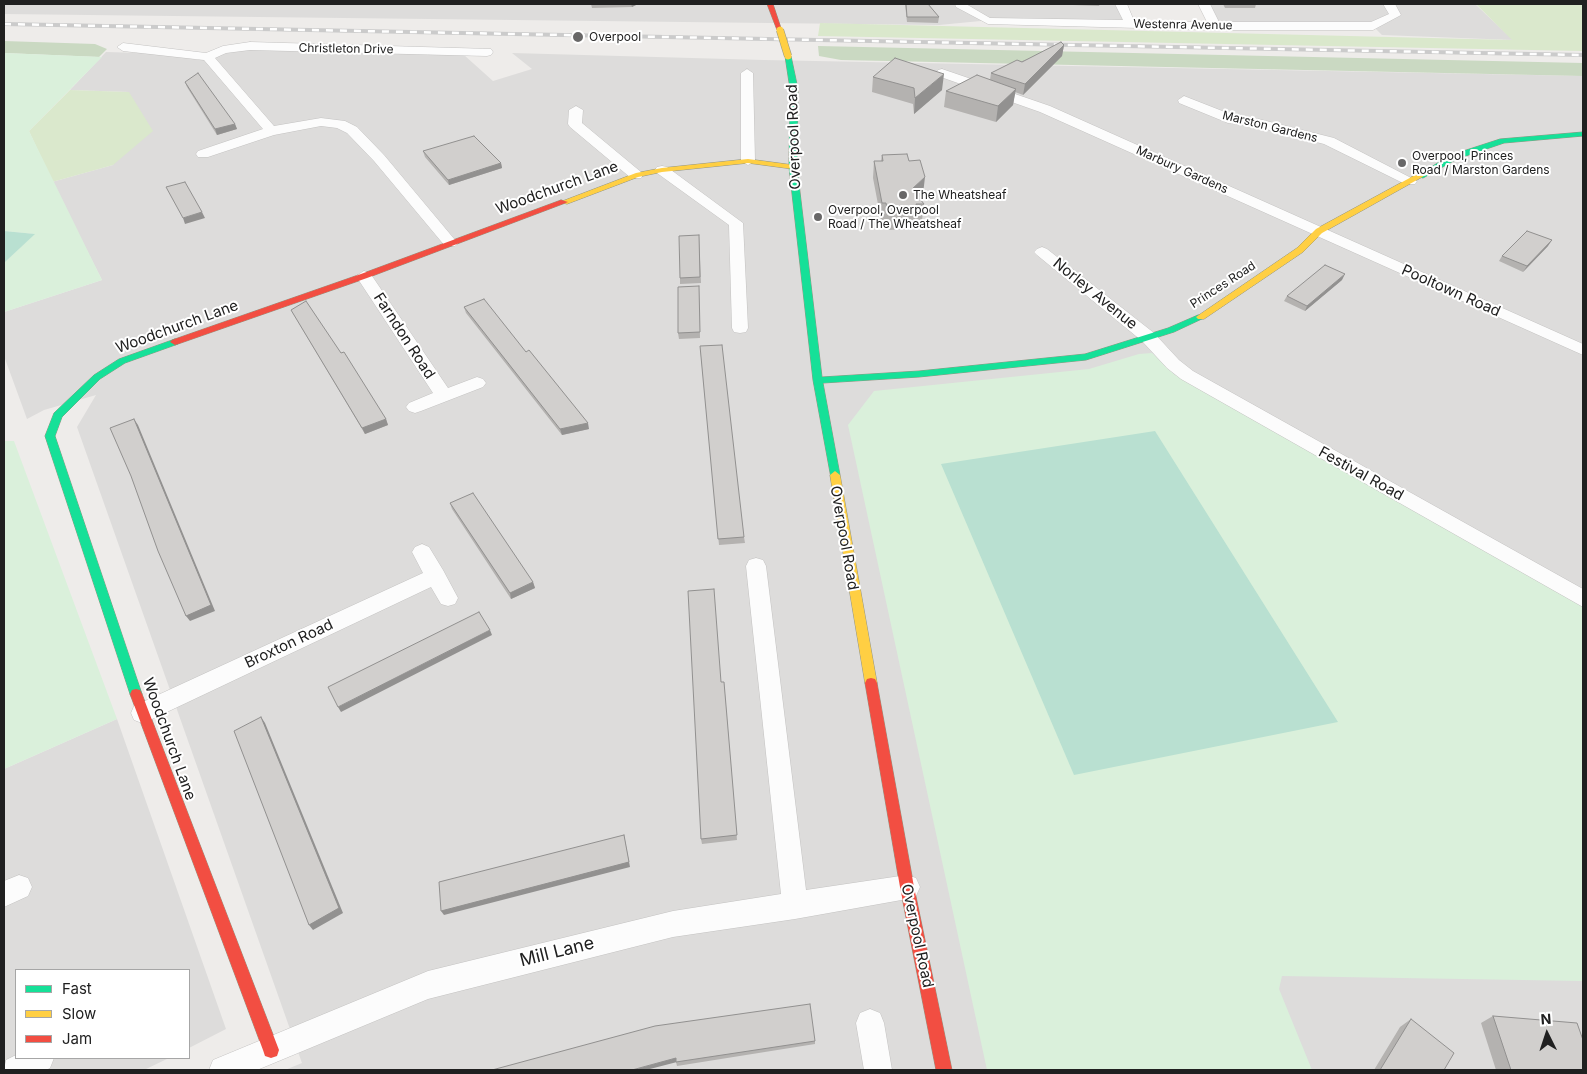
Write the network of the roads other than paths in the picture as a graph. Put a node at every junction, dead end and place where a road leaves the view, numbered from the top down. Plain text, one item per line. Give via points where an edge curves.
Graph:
1 (770, 4) edge
2 (946, 4) edge
3 (962, 4) edge
4 (1121, 4) edge
5 (1204, 4) edge
6 (1389, 4) edge
7 (1130, 24) junction
8 (1215, 26) junction
9 (123, 47) dead end
10 (487, 52) dead end
11 (208, 57) junction
12 (747, 73) dead end
13 (942, 73) edge
14 (1184, 100) dead end
15 (576, 110) dead end
16 (271, 130) junction
17 (1583, 134) edge
18 (204, 154) dead end
19 (748, 161) junction
20 (793, 166) junction
21 (662, 170) junction
22 (636, 175) junction
23 (1410, 180) junction
24 (1319, 231) junction
25 (450, 243) junction
26 (1042, 252) dead end
27 (364, 276) junction
28 (740, 328) dead end
29 (1148, 337) junction
30 (1583, 350) edge
31 (818, 380) junction
32 (477, 383) dead end
33 (444, 396) junction
34 (415, 407) dead end
35 (422, 552) dead end
36 (756, 566) dead end
37 (436, 576) junction
38 (448, 598) dead end
39 (1583, 599) edge
40 (142, 713) junction
41 (907, 887) junction
42 (795, 906) junction
43 (870, 1023) dead end
44 (271, 1050) junction
45 (38, 1059) edge
46 (16, 1070) edge
47 (223, 1070) edge
48 (878, 1070) edge
49 (944, 1070) edge

1 - 20 street, Overpool Road, bridge via 788,56 794,89
2 - 3 street
3 - 7 street, Westenra Avenue via 988,21
4 - 7 street
5 - 8 street
6 - 8 street, Westenra Avenue via 1395,15 1373,26
7 - 8 street, Westenra Avenue
9 - 11 street, Christleton Drive
10 - 11 street, Christleton Drive via 250,46 223,50
11 - 16 street
12 - 19 street
13 - 24 street, Marbury Gardens via 1045,110
14 - 23 street, Marston Gardens via 1232,120 1254,122 1329,142
15 - 22 street via 575,124
16 - 18 street
16 - 25 street via 321,122 340,124 352,130
17 - 23 street, Princes Road via 1541,136 1478,147
19 - 20 street, Woodchurch Lane
19 - 21 street, Woodchurch Lane
20 - 31 street, Overpool Road
21 - 22 street, Woodchurch Lane
21 - 28 street via 736,223
22 - 25 street, Woodchurch Lane
23 - 24 street, Princes Road
24 - 29 street, Princes Road via 1300,250 1207,314
24 - 30 street, Pooltown Road
25 - 27 street, Woodchurch Lane
26 - 29 street, Norley Avenue
27 - 33 street, Farndon Road
27 - 40 street, Woodchurch Lane via 122,361 97,377 58,415 50,436
29 - 31 street, Princes Road via 1086,357 920,374
29 - 39 street, Festival Road via 1187,375
31 - 41 street, Overpool Road
32 - 33 street, Farndon Road
33 - 34 street, Farndon Road
35 - 37 street
36 - 42 street
37 - 38 street
37 - 40 street, Broxton Road
40 - 44 street, Woodchurch Lane
41 - 42 street, Mill Lane
41 - 49 street, Overpool Road
42 - 44 street, Mill Lane via 673,924 428,985
43 - 48 street
44 - 47 street, Mill Lane
45 - 46 street

